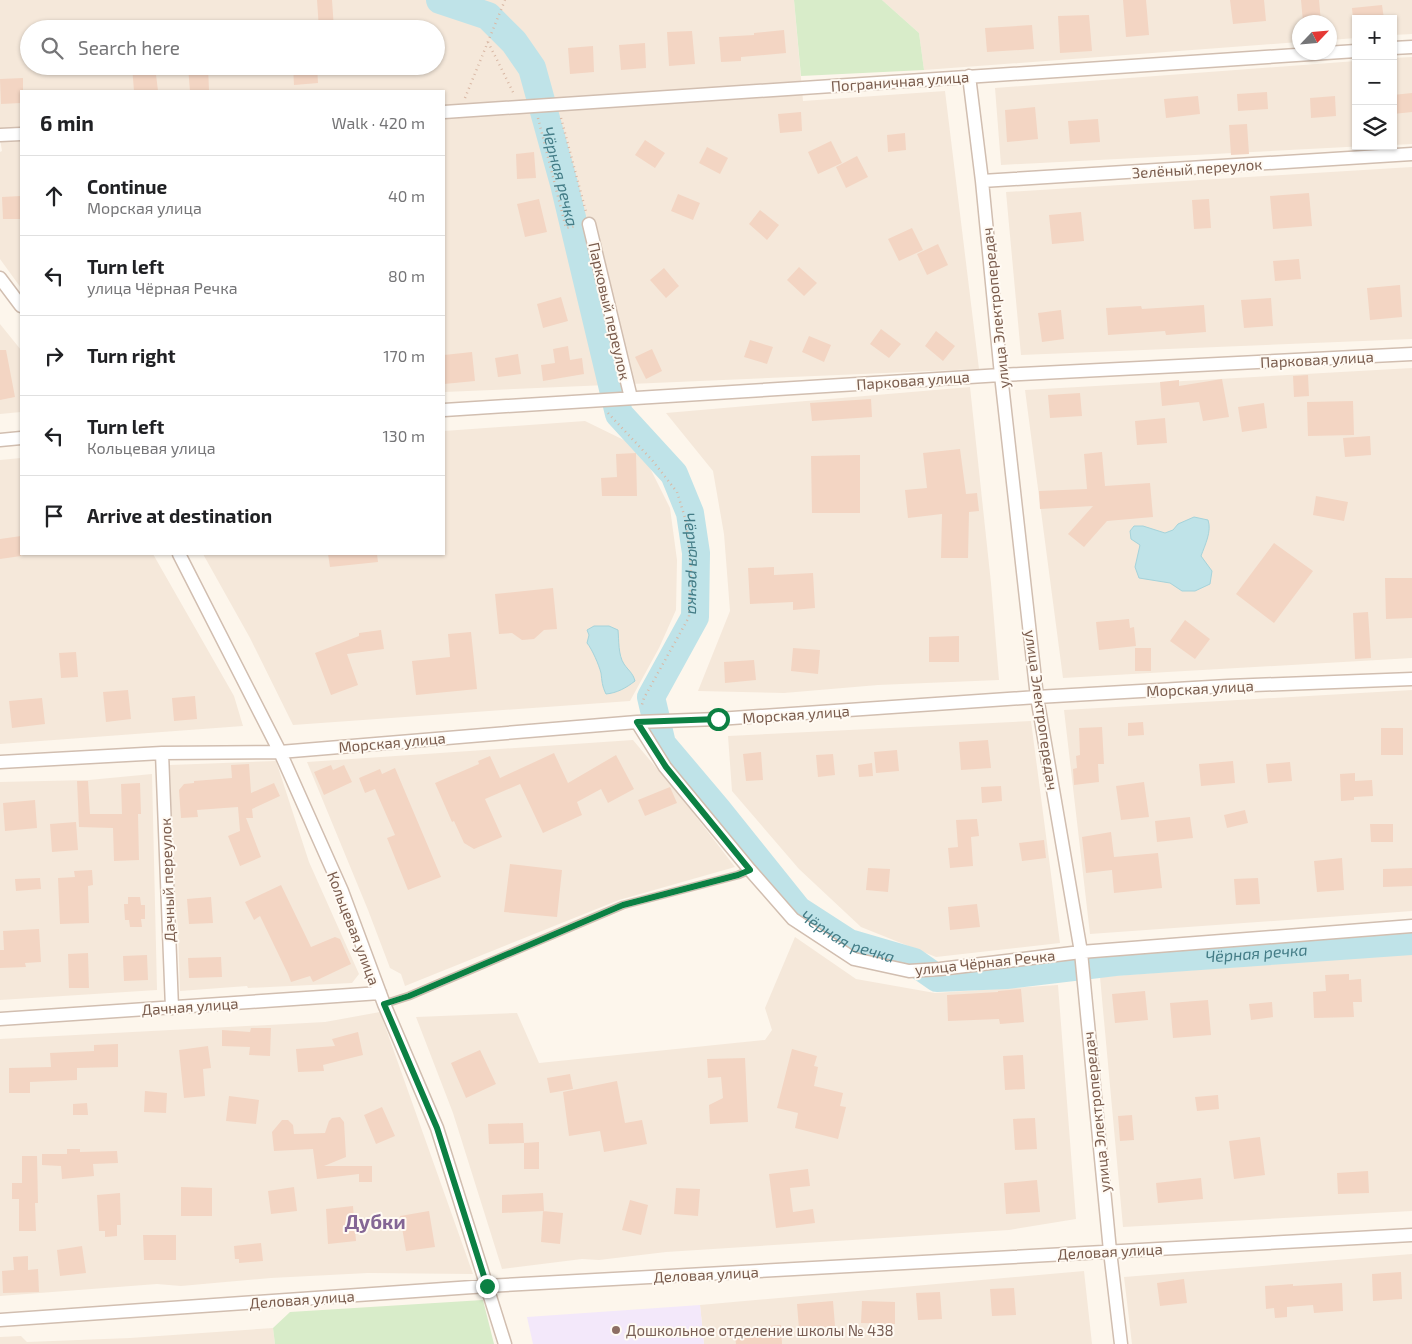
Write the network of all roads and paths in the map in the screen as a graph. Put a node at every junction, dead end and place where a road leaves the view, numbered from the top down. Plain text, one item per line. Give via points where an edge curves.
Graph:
1 (505, 0) edge
2 (488, 42) junction
3 (1412, 47) edge
4 (1397, 48) edge
5 (1352, 52) edge
6 (968, 76) junction
7 (555, 105) junction
8 (535, 106) junction
9 (520, 107) junction
10 (460, 111) junction
11 (445, 112) edge
12 (20, 134) edge
13 (0, 135) edge
14 (1412, 154) edge
15 (982, 181) junction
16 (584, 225) junction
17 (0, 278) edge
18 (20, 305) edge
19 (1412, 354) edge
20 (1001, 375) junction
21 (628, 398) junction
22 (601, 400) junction
23 (445, 410) edge
24 (20, 438) edge
25 (0, 440) edge
26 (180, 555) edge
27 (1412, 679) edge
28 (1037, 697) junction
29 (640, 722) junction
30 (280, 752) junction
31 (162, 753) junction
32 (0, 762) edge
33 (750, 870) junction
34 (1412, 926) edge
35 (1081, 952) junction
36 (382, 998) junction
37 (172, 1008) junction
38 (0, 1019) edge
39 (1412, 1235) edge
40 (1110, 1251) junction
41 (487, 1286) junction
42 (0, 1320) edge
43 (505, 1344) edge
44 (1121, 1344) edge

1 - 2 path
2 - 9 path
2 - 10 path
3 - 4 street
5 - 6 street, Пограничная улица
6 - 7 street, Пограничная улица
6 - 15 street, улица Электропередач
7 - 8 street, Пограничная улица
7 - 16 path
8 - 9 street, Пограничная улица
8 - 16 path via 566,228
9 - 10 street, Пограничная улица
10 - 11 street, Пограничная улица
12 - 13 street
14 - 15 street, Зелёный переулок
15 - 20 street, улица Электропередач
16 - 21 street, Парковый переулок
17 - 18 street
19 - 20 street, Парковая улица
20 - 21 street, Парковая улица
20 - 28 street, улица Электропередач
21 - 22 street, Парковая улица
22 - 23 street, Парковая улица
22 - 29 path via 676,492 686,521 691,569 689,617 644,698
24 - 25 street
26 - 30 street, Кольцевая улица
27 - 28 street, Морская улица
28 - 29 street, Морская улица
28 - 35 street, улица Электропередач
29 - 30 street, Морская улица
29 - 33 street, улица Чёрная Речка via 666,767
30 - 31 street, Морская улица
30 - 36 street, Кольцевая улица via 342,891
31 - 32 street, Морская улица
31 - 37 street, Дачный переулок
33 - 35 street, улица Чёрная Речка via 793,919 854,959 909,971
33 - 36 lane via 623,905 409,996
34 - 35 street, улица Чёрная Речка
35 - 40 street, улица Электропередач
36 - 37 street, Дачная улица
36 - 41 street, Кольцевая улица via 437,1128
37 - 38 street, Дачная улица
39 - 40 street, Деловая улица
40 - 41 street, Деловая улица
40 - 44 street, улица Электропередач
41 - 42 street, Деловая улица
41 - 43 street, Кольцевая улица

